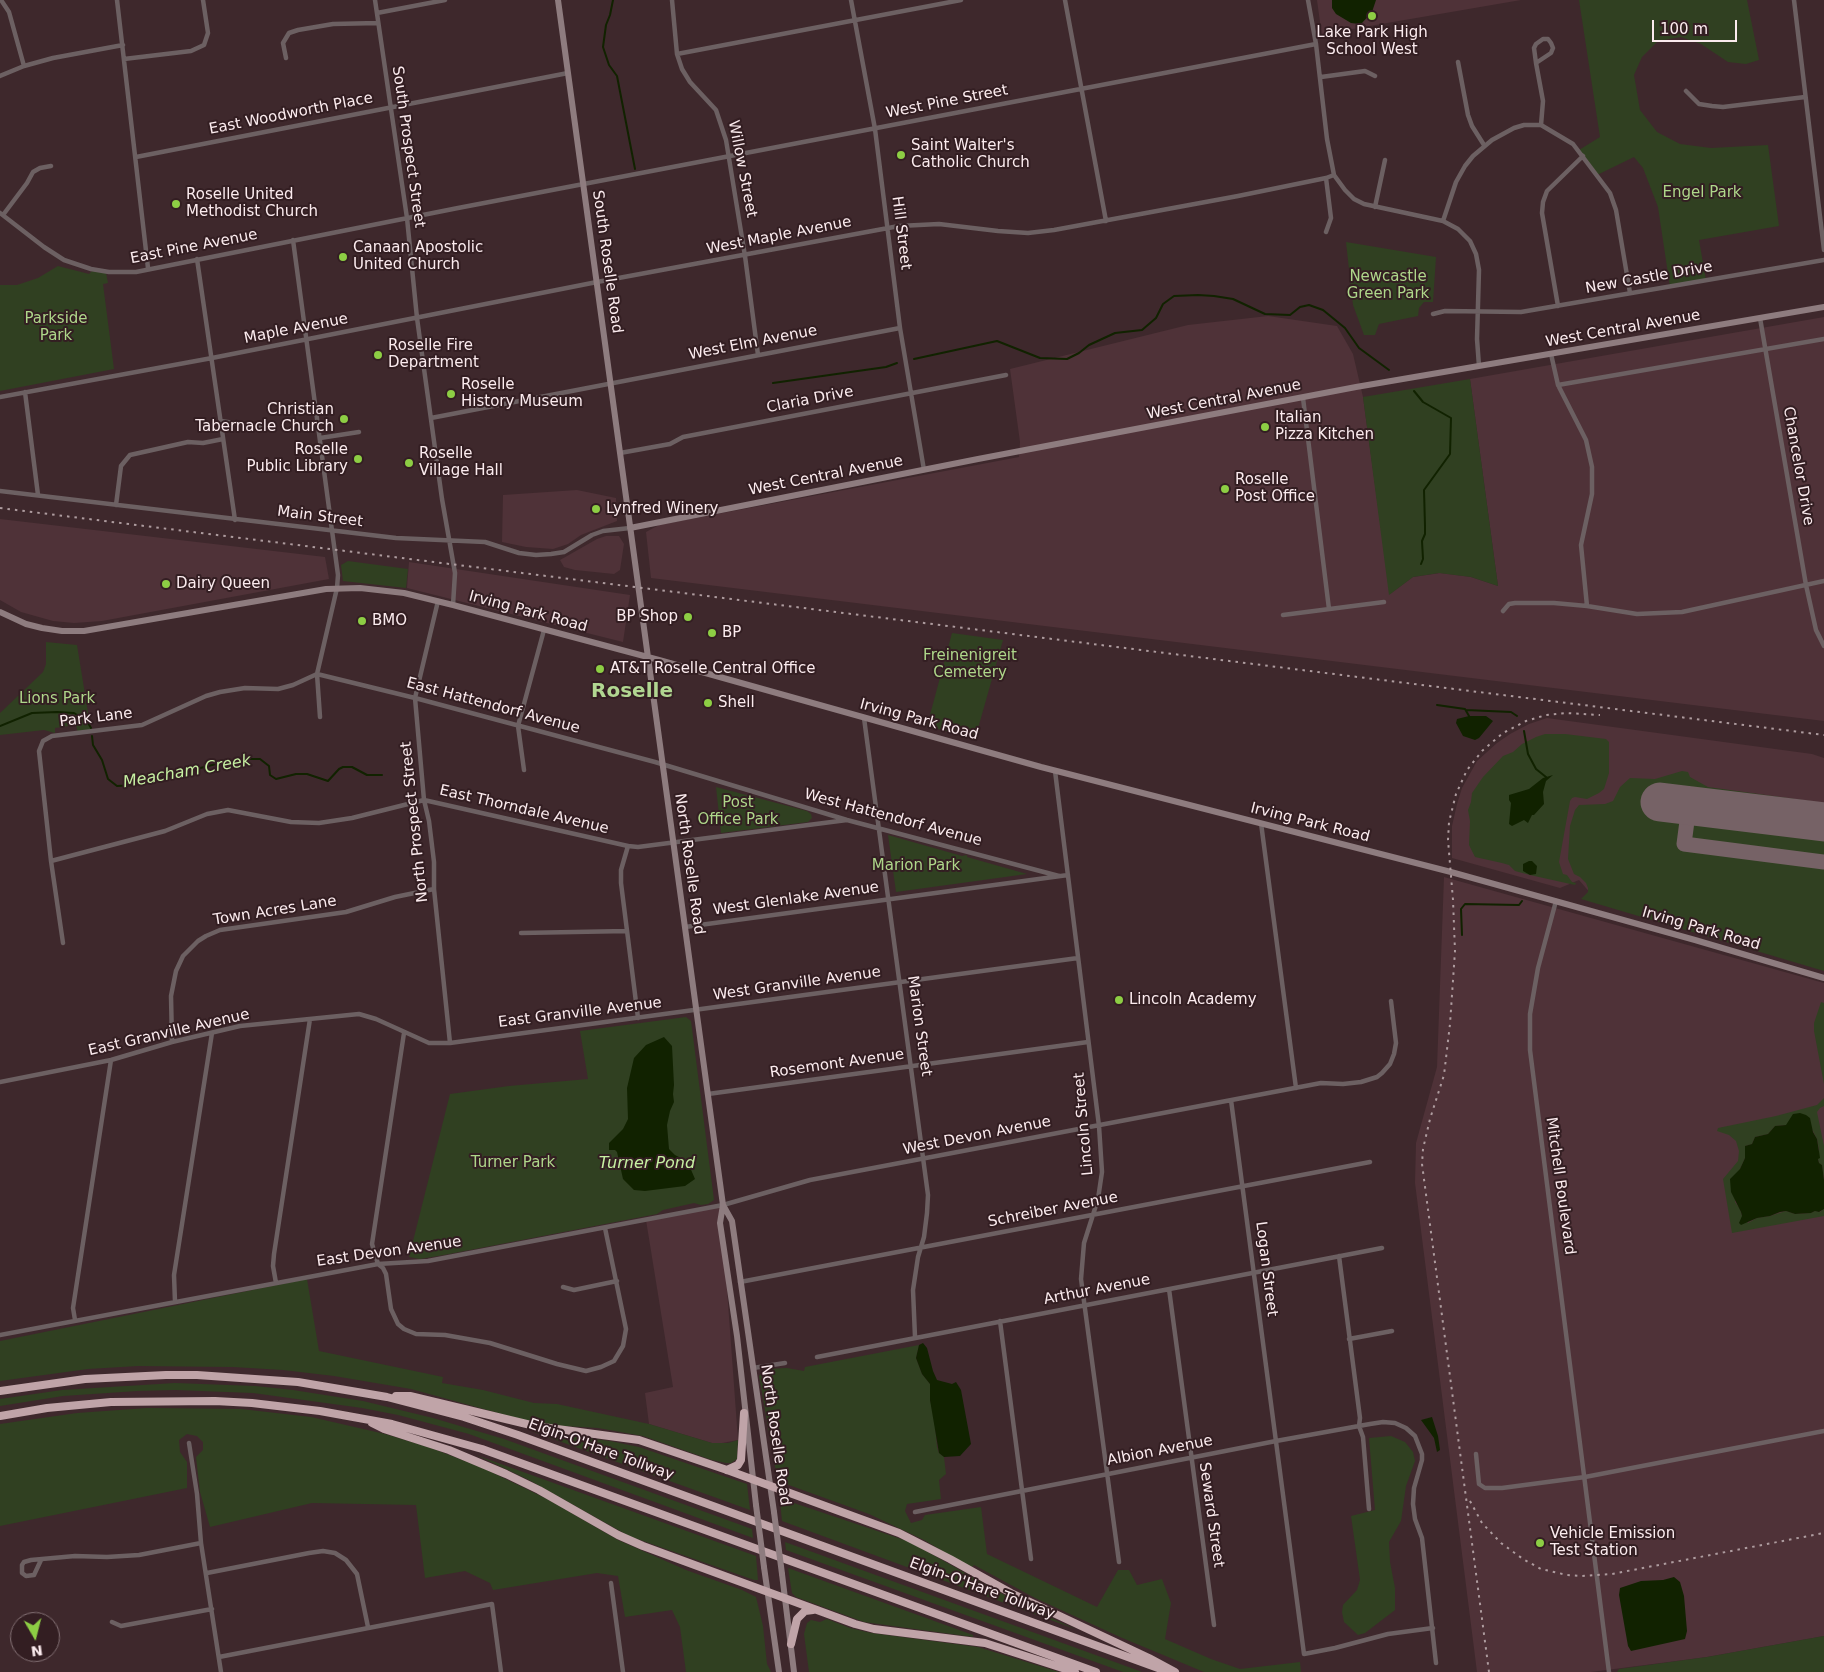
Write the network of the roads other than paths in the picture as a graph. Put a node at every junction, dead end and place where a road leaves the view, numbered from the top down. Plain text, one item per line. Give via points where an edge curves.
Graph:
1 (117, 0) edge
2 (203, 0) edge
3 (375, 0) edge
4 (445, 0) edge
5 (558, 0) edge
6 (672, 0) edge
7 (851, 0) edge
8 (961, 0) edge
9 (1066, 0) edge
10 (1308, 0) edge
11 (1794, 0) edge
12 (2, 1) edge
13 (377, 13) junction
14 (855, 20) junction
15 (378, 23) junction
16 (1316, 44) junction
17 (123, 45) junction
18 (677, 54) junction
19 (286, 58) dead end
20 (124, 59) junction
21 (1458, 62) dead end
22 (1536, 63) junction
23 (24, 66) junction
24 (568, 73) junction
25 (0, 76) edge
26 (1375, 76) dead end
27 (1321, 77) junction
28 (1082, 89) junction
29 (1686, 91) dead end
30 (1805, 97) junction
31 (390, 108) junction
32 (1541, 125) junction
33 (875, 128) junction
34 (1484, 145) junction
35 (728, 156) junction
36 (1583, 156) junction
37 (136, 157) junction
38 (1385, 160) dead end
39 (51, 166) dead end
40 (1334, 175) junction
41 (1326, 178) junction
42 (584, 184) junction
43 (1375, 207) junction
44 (1, 214) edge
45 (406, 218) junction
46 (1106, 220) junction
47 (1444, 221) junction
48 (888, 228) junction
49 (1326, 232) dead end
50 (293, 240) junction
51 (1824, 250) edge
52 (745, 256) junction
53 (197, 259) junction
54 (1824, 260) edge
55 (148, 268) junction
56 (597, 282) junction
57 (1630, 293) junction
58 (1558, 306) junction
59 (1824, 307) edge
60 (1477, 312) junction
61 (1433, 314) dead end
62 (417, 318) junction
63 (1760, 318) junction
64 (900, 328) junction
65 (1824, 339) edge
66 (307, 340) junction
67 (1766, 349) junction
68 (1551, 354) junction
69 (758, 355) junction
70 (212, 358) junction
71 (1479, 366) junction
72 (1006, 376) dead end
73 (611, 383) junction
74 (1558, 385) junction
75 (25, 392) junction
76 (910, 394) junction
77 (0, 397) edge
78 (1303, 398) junction
79 (431, 418) junction
80 (221, 421) junction
81 (268, 428) dead end
82 (358, 432) dead end
83 (320, 438) junction
84 (223, 439) junction
85 (620, 453) junction
86 (924, 470) junction
87 (0, 490) edge
88 (38, 495) junction
89 (116, 505) junction
90 (235, 520) junction
91 (630, 528) junction
92 (333, 530) junction
93 (449, 540) junction
94 (1824, 581) edge
95 (1806, 585) junction
96 (337, 588) junction
97 (438, 601) junction
98 (1384, 602) dead end
99 (453, 604) junction
100 (1586, 606) junction
101 (1329, 609) junction
102 (1503, 611) dead end
103 (0, 612) edge
104 (1283, 614) dead end
105 (544, 630) junction
106 (1824, 646) edge
107 (648, 657) junction
108 (317, 674) junction
109 (415, 698) junction
110 (320, 717) dead end
111 (864, 718) junction
112 (518, 726) junction
113 (663, 765) junction
114 (524, 770) dead end
115 (1055, 771) junction
116 (424, 800) junction
117 (847, 820) junction
118 (1261, 823) junction
119 (878, 827) junction
120 (674, 843) junction
121 (628, 846) junction
122 (51, 861) junction
123 (1068, 875) junction
124 (1059, 876) junction
125 (434, 890) junction
126 (889, 899) junction
127 (1556, 901) junction
128 (685, 927) junction
129 (627, 931) junction
130 (521, 933) dead end
131 (63, 943) dead end
132 (1078, 958) junction
133 (1824, 978) edge
134 (900, 983) junction
135 (1391, 1001) dead end
136 (697, 1011) junction
137 (638, 1018) junction
138 (310, 1019) junction
139 (212, 1033) junction
140 (404, 1033) junction
141 (172, 1042) junction
142 (1088, 1042) junction
143 (450, 1043) junction
144 (111, 1060) junction
145 (912, 1067) junction
146 (0, 1082) edge
147 (1296, 1088) junction
148 (708, 1094) junction
149 (1231, 1100) junction
150 (1099, 1126) junction
151 (924, 1158) junction
152 (1370, 1162) dead end
153 (1243, 1186) junction
154 (723, 1204) junction
155 (1092, 1215) junction
156 (605, 1228) junction
157 (1382, 1248) dead end
158 (920, 1249) junction
159 (1339, 1256) junction
160 (378, 1264) junction
161 (1254, 1272) junction
162 (616, 1281) junction
163 (740, 1282) junction
164 (276, 1283) junction
165 (563, 1287) dead end
166 (1169, 1289) junction
167 (175, 1302) junction
168 (1084, 1305) junction
169 (75, 1320) junction
170 (1000, 1321) junction
171 (1392, 1332) dead end
172 (0, 1334) edge
173 (915, 1338) junction
174 (1349, 1339) junction
175 (817, 1357) dead end
176 (785, 1363) dead end
177 (753, 1368) junction
178 (0, 1391) edge
179 (387, 1397) junction
180 (744, 1412) junction
181 (0, 1416) edge
182 (358, 1417) junction
183 (1359, 1426) junction
184 (1824, 1431) edge
185 (1276, 1441) junction
186 (189, 1443) dead end
187 (1476, 1454) dead end
188 (1191, 1458) junction
189 (728, 1470) junction
190 (1108, 1474) junction
191 (1584, 1477) junction
192 (752, 1480) junction
193 (770, 1486) junction
194 (1022, 1491) junction
195 (1369, 1509) dead end
196 (915, 1512) dead end
197 (201, 1543) junction
198 (1031, 1559) dead end
199 (40, 1560) junction
200 (1119, 1562) dead end
201 (206, 1573) junction
202 (611, 1583) dead end
203 (767, 1593) junction
204 (785, 1599) junction
205 (212, 1609) junction
206 (814, 1610) junction
207 (112, 1622) dead end
208 (1214, 1625) dead end
209 (368, 1627) junction
210 (1432, 1628) junction
211 (791, 1644) junction
212 (219, 1657) junction
213 (1436, 1663) dead end
214 (221, 1672) edge
215 (501, 1672) edge
216 (623, 1672) edge
217 (779, 1672) edge
218 (794, 1672) edge
219 (1075, 1672) edge
220 (1096, 1672) edge
221 (1169, 1672) edge
222 (1175, 1672) edge
223 (1609, 1672) edge

1 - 17 street
2 - 20 street via 208,33 204,45 192,51
3 - 13 street, South Prospect Street
4 - 13 street
5 - 24 main road, South Roselle Road
6 - 18 street, Willow Street
7 - 14 street, Hill Street
8 - 14 street
9 - 28 street
10 - 16 street
11 - 30 street
12 - 23 street via 9,12
13 - 15 street, South Prospect Street
14 - 18 street
14 - 33 street, Hill Street
15 - 19 street via 333,24 289,33 284,43
15 - 31 street, South Prospect Street
16 - 27 street
16 - 28 street, West Pine Street
17 - 20 street
17 - 23 street
18 - 35 street, Willow Street via 686,76 719,115
20 - 37 street
21 - 34 street via 1468,115
22 - 22 street via 1551,54 1553,48 1548,40 1543,39 1536,44
22 - 32 street via 1543,101
23 - 25 street
24 - 31 street, East Woodworth Place
24 - 42 main road, South Roselle Road
26 - 27 street via 1365,71
27 - 40 street
28 - 33 street, West Pine Street
28 - 46 street
29 - 30 street via 1699,104 1712,106
30 - 51 street
31 - 37 street, East Woodworth Place
31 - 45 street, South Prospect Street
32 - 34 street via 1514,128
32 - 36 street via 1573,144
33 - 35 street, West Pine Street
33 - 48 street, Hill Street
34 - 47 street via 1456,182
35 - 42 street, West Pine Street
35 - 52 street, Willow Street
36 - 57 street via 1602,181 1616,210
36 - 58 street via 1547,191 1543,202 1542,213
37 - 55 street
38 - 43 street
39 - 44 street via 33,172
40 - 41 street
40 - 43 street via 1354,198
41 - 46 street
41 - 49 street via 1331,218
42 - 45 street, East Pine Avenue
42 - 56 main road, South Roselle Road
43 - 47 street
44 - 55 street, East Pine Avenue via 64,260 111,272 136,272
45 - 50 street, East Pine Avenue
45 - 62 street, South Prospect Street
46 - 48 street, West Maple Avenue via 1028,233 939,224
47 - 60 street via 1463,233 1474,250 1478,270
48 - 52 street, West Maple Avenue
48 - 64 street, Hill Street
50 - 53 street, East Pine Avenue
50 - 66 street
52 - 56 street, West Maple Avenue
52 - 69 street, Willow Street
53 - 55 street, East Pine Avenue
53 - 70 street
54 - 57 street, New Castle Drive
56 - 62 street, Maple Avenue
56 - 73 main road, South Roselle Road
57 - 58 street, New Castle Drive
58 - 60 street, New Castle Drive via 1521,312
59 - 63 main road, West Central Avenue
60 - 61 street, New Castle Drive
60 - 71 street
62 - 66 street, Maple Avenue
62 - 79 street, South Prospect Street
63 - 67 street, Chancelor Drive
63 - 68 main road, West Central Avenue
64 - 69 street, West Elm Avenue
64 - 76 street, Hill Street
65 - 67 street
66 - 70 street, Maple Avenue
66 - 83 street
67 - 74 street
67 - 95 street, Chancelor Drive
68 - 71 main road, West Central Avenue
68 - 74 street
69 - 73 street, West Elm Avenue
70 - 75 street, Maple Avenue
70 - 80 street
71 - 78 main road, West Central Avenue
72 - 76 street, Claria Drive
73 - 79 street, West Elm Avenue
73 - 85 main road, South Roselle Road
74 - 100 street via 1586,440 1592,467 1592,494 1581,539
75 - 77 street, Maple Avenue
75 - 88 street
76 - 85 street, Claria Drive via 683,437 670,444
76 - 86 street, Hill Street
78 - 86 main road, West Central Avenue
78 - 101 street
79 - 93 street, South Prospect Street
80 - 81 street
80 - 84 street
82 - 83 street
83 - 92 street
84 - 89 street via 188,442 130,454 121,466
84 - 90 street
85 - 91 main road, South Roselle Road
86 - 91 main road, West Central Avenue
87 - 88 street, Main Street
88 - 89 street, Main Street
89 - 90 street, Main Street
90 - 92 street, Main Street
91 - 93 street, Main Street via 592,534 564,552 551,554 519,553 485,542
91 - 107 main road, North Roselle Road
92 - 93 street, Main Street via 396,538
92 - 96 street
93 - 99 street, South Prospect Street via 455,573
94 - 95 street
95 - 100 street via 1682,612 1637,614
95 - 106 street, Chancelor Drive via 1816,630
96 - 97 main road, Irving Park Road via 384,590
96 - 103 main road, Irving Park Road via 84,631 39,627
96 - 108 street
97 - 99 main road, Irving Park Road
97 - 109 street, North Prospect Street
98 - 101 street
99 - 105 main road, Irving Park Road
100 - 102 street via 1515,603
101 - 104 street
105 - 107 main road, Irving Park Road
105 - 112 street
107 - 111 main road, Irving Park Road
107 - 113 main road, North Roselle Road
108 - 109 street, East Hattendorf Avenue
108 - 110 street
108 - 122 street, Park Lane via 278,688 245,688 206,696 142,725 52,736 43,741 39,751
109 - 112 street, East Hattendorf Avenue
109 - 116 street, North Prospect Street
111 - 115 main road, Irving Park Road
111 - 119 street, Marion Street
112 - 113 street, East Hattendorf Avenue
112 - 114 street
113 - 117 street, West Hattendorf Avenue
113 - 120 main road, North Roselle Road
115 - 118 main road, Irving Park Road
115 - 123 street, Lincoln Street
116 - 121 street, East Thorndale Avenue
116 - 122 street, East Thorndale Avenue via 319,823 291,822 236,810 220,810 165,831
116 - 125 street, North Prospect Street via 434,862
117 - 119 street, West Hattendorf Avenue
117 - 120 street, East Thorndale Avenue
118 - 127 main road, Irving Park Road
118 - 147 street
119 - 124 street, West Hattendorf Avenue
119 - 126 street, Marion Street
120 - 121 street, East Thorndale Avenue
120 - 128 main road, North Roselle Road
121 - 129 street via 620,877
122 - 131 street, Park Lane
123 - 124 street, West Glenlake Avenue
123 - 132 street, Lincoln Street
124 - 126 street, West Glenlake Avenue
125 - 141 street, Town Acres Lane via 395,897 346,912 220,930 206,936 183,956 176,971 171,996
125 - 143 street, North Prospect Street
126 - 128 street, West Glenlake Avenue
126 - 134 street, Marion Street
127 - 133 main road, Irving Park Road
127 - 191 street, Mitchell Boulevard via 1538,968 1530,1014 1529,1044
128 - 136 main road, North Roselle Road
129 - 130 street
129 - 137 street
132 - 134 street, West Granville Avenue
132 - 142 street, Lincoln Street
134 - 136 street, West Granville Avenue
134 - 145 street, Marion Street
135 - 147 street, West Devon Avenue via 1396,1048 1390,1064 1382,1073 1361,1082 1321,1083
136 - 137 street, East Granville Avenue
136 - 148 main road, North Roselle Road
137 - 143 street, East Granville Avenue
138 - 139 street, East Granville Avenue via 240,1026
138 - 140 street, East Granville Avenue via 359,1014
138 - 164 street via 274,1254
139 - 141 street, East Granville Avenue
139 - 167 street via 174,1275
140 - 143 street, East Granville Avenue via 429,1043
140 - 160 street via 373,1234 372,1244
141 - 144 street, East Granville Avenue
142 - 145 street, Rosemont Avenue
142 - 150 street, Lincoln Street
144 - 146 street, East Granville Avenue
144 - 169 street via 73,1308
145 - 148 street, Rosemont Avenue
145 - 151 street, Marion Street
147 - 149 street, West Devon Avenue
148 - 154 main road, North Roselle Road
149 - 150 street, West Devon Avenue
149 - 153 street, Logan Street
150 - 151 street, West Devon Avenue
150 - 155 street, Lincoln Street via 1102,1172
151 - 154 street, West Devon Avenue via 810,1180
151 - 158 street, Marion Street via 928,1204
152 - 153 street, Schreiber Avenue
153 - 155 street, Schreiber Avenue
153 - 161 street, Logan Street
154 - 156 street, East Devon Avenue
154 - 163 main road, North Roselle Road via 732,1221
154 - 180 main road, North Roselle Road via 720,1223
155 - 158 street, Schreiber Avenue
155 - 168 street, Lincoln Street via 1084,1243 1081,1279
156 - 160 street, East Devon Avenue via 428,1261
156 - 162 street
157 - 159 street, Arthur Avenue
158 - 163 street, Schreiber Avenue
158 - 173 street, Marion Street via 913,1290
159 - 161 street, Arthur Avenue
159 - 174 street
160 - 162 street via 386,1274 394,1317 410,1332 490,1343 586,1370 614,1361 623,1346 626,1329
160 - 164 street, East Devon Avenue
161 - 166 street, Arthur Avenue
161 - 185 street, Logan Street
162 - 165 street via 574,1290
163 - 177 main road, North Roselle Road
164 - 167 street, East Devon Avenue
166 - 168 street, Arthur Avenue
166 - 188 street, Seward Street
167 - 169 street, East Devon Avenue
168 - 170 street, Arthur Avenue
168 - 190 street, Lincoln Street
169 - 172 street, East Devon Avenue
170 - 173 street, Arthur Avenue
170 - 194 street
171 - 174 street
173 - 175 street, Arthur Avenue
174 - 183 street
176 - 177 street
177 - 193 main road, North Roselle Road
178 - 179 highway, Elgin-O'Hare Tollway via 85,1379 197,1375 298,1382
179 - 189 highway via 410,1396 527,1425 639,1440
179 - 221 highway, Elgin-O'Hare Tollway via 518,1435
180 - 189 highway via 741,1460
180 - 192 main road, North Roselle Road
181 - 182 highway via 75,1405 215,1400
182 - 203 highway via 477,1460 643,1546
182 - 220 highway via 482,1449
183 - 185 street, Albion Avenue
183 - 195 street via 1363,1437
183 - 210 street, Albion Avenue via 1389,1422 1401,1425 1418,1443 1422,1454 1413,1504 1414,1519 1422,1538
184 - 191 street
185 - 188 street, Albion Avenue
185 - 210 street, Logan Street via 1304,1654 1388,1634
186 - 197 street
187 - 191 street via 1479,1484 1485,1488
188 - 190 street, Albion Avenue
188 - 208 street, Seward Street
189 - 192 highway
190 - 194 street, Albion Avenue
190 - 200 street, Lincoln Street
191 - 223 street, Mitchell Boulevard
192 - 193 highway
192 - 203 main road, North Roselle Road, bridge
193 - 204 main road, North Roselle Road, bridge
193 - 222 highway via 900,1533 1011,1593
194 - 196 street, Albion Avenue
194 - 198 street
197 - 199 street via 139,1555
197 - 201 street
199 - 199 street via 24,1562 22,1573 34,1575
201 - 205 street
201 - 209 street via 309,1553 335,1553 346,1560 357,1574
202 - 216 street
203 - 204 highway
203 - 217 main road, North Roselle Road
204 - 206 highway
204 - 211 main road, North Roselle Road
205 - 207 street via 121,1626
205 - 212 street
206 - 211 highway via 797,1619
206 - 219 highway via 874,1628 984,1643
209 - 212 street
209 - 215 street via 492,1604
210 - 213 street
211 - 218 main road, North Roselle Road
212 - 214 street

